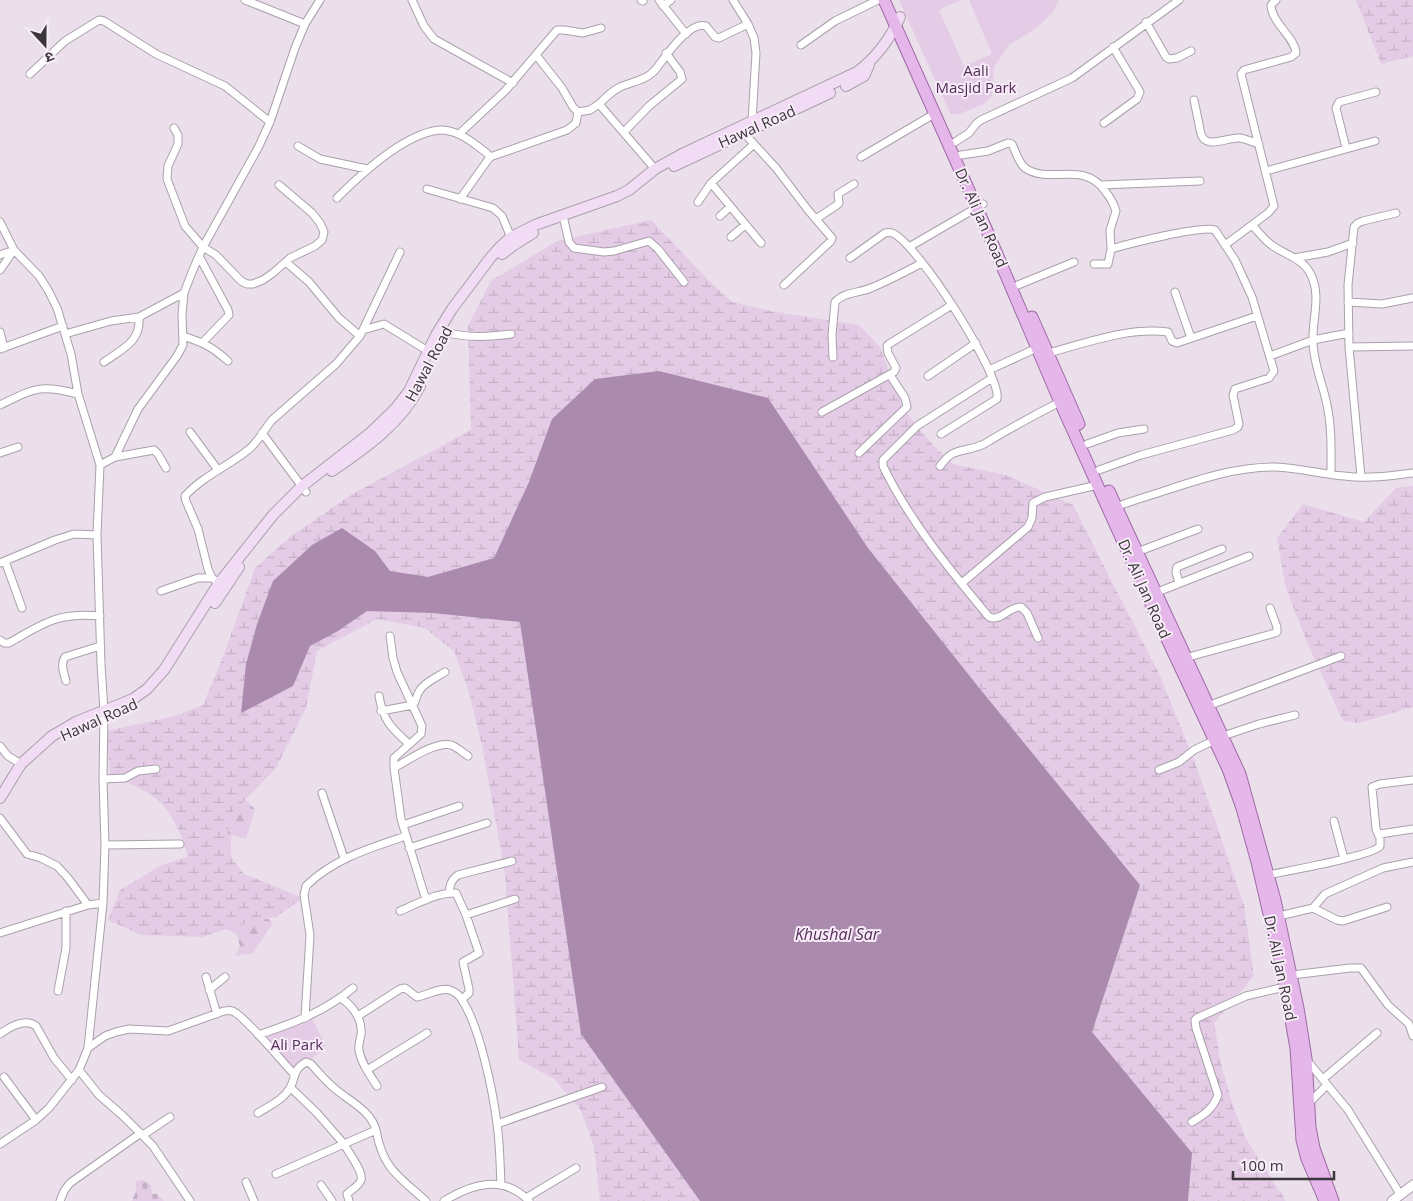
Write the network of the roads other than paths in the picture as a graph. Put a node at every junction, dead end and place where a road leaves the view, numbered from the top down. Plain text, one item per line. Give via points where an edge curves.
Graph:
1 (245, 0) edge
2 (320, 0) edge
3 (412, 0) edge
4 (671, 0) edge
5 (732, 0) edge
6 (878, 0) edge
7 (884, 0) edge
8 (893, 0) edge
9 (1179, 0) edge
10 (1276, 0) edge
11 (661, 3) edge
12 (898, 22) junction
13 (1146, 22) junction
14 (305, 24) junction
15 (748, 24) junction
16 (602, 28) dead end
17 (686, 34) junction
18 (801, 45) dead end
19 (1113, 47) junction
20 (1191, 51) dead end
21 (666, 53) junction
22 (536, 55) junction
23 (869, 62) junction
24 (30, 74) dead end
25 (921, 74) junction
26 (513, 83) junction
27 (1376, 92) dead end
28 (1194, 100) dead end
29 (599, 104) junction
30 (578, 112) junction
31 (934, 114) junction
32 (752, 121) junction
33 (270, 122) junction
34 (1104, 123) dead end
35 (174, 128) dead end
36 (741, 129) junction
37 (624, 132) junction
38 (459, 134) junction
39 (1375, 141) dead end
40 (955, 142) junction
41 (1259, 144) junction
42 (753, 145) junction
43 (298, 146) dead end
44 (1346, 148) junction
45 (961, 155) junction
46 (490, 157) junction
47 (861, 157) dead end
48 (367, 169) junction
49 (655, 169) junction
50 (1266, 171) junction
51 (1200, 181) dead end
52 (711, 183) junction
53 (854, 184) dead end
54 (279, 185) dead end
55 (1101, 185) junction
56 (427, 190) dead end
57 (337, 198) dead end
58 (460, 199) junction
59 (698, 202) dead end
60 (979, 205) junction
61 (730, 207) junction
62 (1396, 213) dead end
63 (720, 216) dead end
64 (816, 219) junction
65 (564, 220) junction
66 (0, 222) edge
67 (745, 224) junction
68 (1252, 224) junction
69 (731, 237) dead end
70 (512, 241) junction
71 (761, 243) dead end
72 (1353, 243) junction
73 (1225, 245) junction
74 (203, 247) junction
75 (909, 247) junction
76 (1111, 249) junction
77 (14, 250) junction
78 (400, 252) dead end
79 (0, 255) edge
80 (199, 256) junction
81 (850, 258) dead end
82 (1294, 258) junction
83 (286, 262) junction
84 (1074, 262) dead end
85 (922, 263) junction
86 (1094, 264) dead end
87 (0, 270) edge
88 (684, 282) dead end
89 (784, 285) dead end
90 (1018, 285) junction
91 (1175, 292) dead end
92 (184, 293) junction
93 (1412, 298) edge
94 (1348, 302) junction
95 (952, 305) junction
96 (1257, 316) junction
97 (139, 317) junction
98 (62, 326) junction
99 (0, 332) edge
100 (444, 332) junction
101 (362, 333) junction
102 (1349, 333) junction
103 (65, 334) junction
104 (511, 334) dead end
105 (183, 336) junction
106 (1191, 338) junction
107 (1313, 340) junction
108 (203, 342) junction
109 (976, 343) junction
110 (1349, 346) junction
111 (1413, 346) edge
112 (2, 348) edge
113 (1037, 348) junction
114 (431, 349) junction
115 (1048, 353) junction
116 (1270, 356) junction
117 (832, 357) dead end
118 (228, 361) dead end
119 (104, 362) dead end
120 (989, 370) junction
121 (890, 375) junction
122 (928, 376) dead end
123 (992, 378) junction
124 (78, 394) junction
125 (1060, 402) junction
126 (0, 405) edge
127 (822, 412) dead end
128 (1144, 429) dead end
129 (190, 432) dead end
130 (262, 433) junction
131 (941, 434) dead end
132 (1087, 444) junction
133 (18, 447) dead end
134 (0, 453) edge
135 (859, 453) dead end
136 (115, 457) junction
137 (100, 465) junction
138 (940, 466) dead end
139 (1095, 466) junction
140 (166, 468) dead end
141 (218, 470) junction
142 (1413, 473) edge
143 (1331, 474) junction
144 (1361, 477) junction
145 (1098, 485) junction
146 (304, 489) junction
147 (1113, 508) junction
148 (1198, 529) dead end
149 (97, 535) junction
150 (1222, 549) dead end
151 (1137, 552) junction
152 (1249, 556) dead end
153 (2, 562) edge
154 (219, 583) junction
155 (1180, 583) junction
156 (962, 584) junction
157 (162, 591) dead end
158 (1155, 593) junction
159 (22, 608) dead end
160 (1270, 608) dead end
161 (100, 616) junction
162 (390, 636) dead end
163 (1038, 638) dead end
164 (0, 640) edge
165 (100, 646) junction
166 (1175, 647) junction
167 (1341, 656) dead end
168 (1185, 658) junction
169 (445, 672) dead end
170 (66, 681) dead end
171 (379, 696) dead end
172 (413, 705) junction
173 (1204, 707) junction
174 (381, 711) junction
175 (104, 714) junction
176 (1295, 715) dead end
177 (1219, 738) junction
178 (409, 744) junction
179 (0, 746) edge
180 (468, 756) dead end
181 (21, 764) junction
182 (394, 768) junction
183 (156, 769) dead end
184 (1159, 770) dead end
185 (103, 779) junction
186 (1413, 780) edge
187 (322, 793) dead end
188 (0, 798) edge
189 (459, 806) dead end
190 (0, 818) edge
191 (1334, 822) dead end
192 (486, 823) dead end
193 (403, 826) junction
194 (1413, 829) edge
195 (406, 836) junction
196 (1379, 836) junction
197 (180, 844) dead end
198 (104, 845) junction
199 (409, 848) junction
200 (344, 858) junction
201 (1344, 859) junction
202 (512, 861) dead end
203 (1261, 861) junction
204 (1413, 862) edge
205 (1268, 874) junction
206 (450, 893) junction
207 (515, 899) dead end
208 (426, 900) junction
209 (103, 903) junction
210 (88, 905) junction
211 (1387, 907) dead end
212 (1313, 908) junction
213 (66, 911) junction
214 (400, 912) dead end
215 (466, 915) junction
216 (1279, 916) junction
217 (0, 933) edge
218 (1292, 975) junction
219 (206, 976) dead end
220 (225, 977) dead end
221 (1285, 987) junction
222 (353, 988) dead end
223 (209, 990) junction
224 (58, 991) dead end
225 (341, 998) junction
226 (462, 999) junction
227 (217, 1014) junction
228 (358, 1016) junction
229 (305, 1018) junction
230 (427, 1033) dead end
231 (1377, 1033) dead end
232 (0, 1034) edge
233 (258, 1035) junction
234 (1413, 1036) edge
235 (88, 1048) junction
236 (1296, 1048) junction
237 (1306, 1058) junction
238 (79, 1070) junction
239 (367, 1070) junction
240 (294, 1074) junction
241 (4, 1077) dead end
242 (72, 1080) junction
243 (1325, 1082) junction
244 (377, 1086) dead end
245 (602, 1087) dead end
246 (290, 1088) junction
247 (1308, 1104) junction
248 (258, 1113) dead end
249 (170, 1117) dead end
250 (36, 1120) junction
251 (1192, 1122) dead end
252 (497, 1124) junction
253 (376, 1130) junction
254 (142, 1134) junction
255 (0, 1144) edge
256 (344, 1144) junction
257 (576, 1168) dead end
258 (276, 1174) dead end
259 (246, 1182) dead end
260 (322, 1185) dead end
261 (501, 1186) junction
262 (1413, 1186) edge
263 (1400, 1194) junction
264 (528, 1200) edge
265 (60, 1201) edge
266 (190, 1201) edge
267 (254, 1201) edge
268 (332, 1201) edge
269 (349, 1201) edge
270 (426, 1201) edge
271 (444, 1201) edge
272 (1324, 1201) edge
273 (1333, 1201) edge
274 (1392, 1201) edge

1 - 14 street
2 - 14 street
3 - 26 street via 434,39
4 - 11 street
5 - 15 street
6 - 18 street via 835,22
7 - 12 main road, Dr. Ali Jan Road
8 - 12 main road, Dr. Ali Jan Road
9 - 13 street
10 - 41 street via 1271,10 1296,53 1242,71
11 - 17 street
12 - 23 main road, Hawal Road
12 - 25 main road, Dr. Ali Jan Road
13 - 19 street
13 - 20 street via 1166,57 1177,58
14 - 33 street
15 - 17 street via 719,38 703,25
15 - 32 street via 756,53
16 - 22 street via 584,33 558,30
17 - 21 street
19 - 34 street via 1140,92 1137,98
19 - 40 street via 1072,78 981,120
21 - 29 street via 654,72 614,90
21 - 37 street via 682,79
22 - 26 street
22 - 30 street
23 - 32 main road, Hawal Road via 844,79
23 - 36 main road, Hawal Road via 866,73 859,80
24 - 33 street via 65,41 99,20 156,54 226,86
25 - 31 main road, Dr. Ali Jan Road
25 - 40 main road, Dr. Ali Jan Road
26 - 38 street
27 - 44 street via 1336,105
28 - 41 street via 1200,134 1206,142 1237,138
29 - 30 street
29 - 37 street
30 - 46 street via 576,123 566,130
31 - 47 street
31 - 60 main road, Dr. Ali Jan Road
32 - 36 main road, Hawal Road
33 - 74 street
35 - 74 street via 178,144 168,166 167,179 185,226
36 - 42 street
36 - 49 main road, Hawal Road
36 - 65 main road, Hawal Road via 667,169 613,205
37 - 49 street
38 - 46 street
38 - 48 street via 442,130 429,133
39 - 44 street
40 - 45 main road, Dr. Ali Jan Road
41 - 50 street
42 - 52 street
42 - 64 street via 776,168
43 - 48 street via 320,159
44 - 50 street
45 - 55 street via 988,151 1008,143 1012,144 1024,167 1031,171 1083,175
45 - 60 main road, Dr. Ali Jan Road
46 - 58 street
48 - 57 street
49 - 70 main road, Hawal Road via 617,196 550,218
50 - 68 street via 1274,206
51 - 55 street
52 - 59 street
52 - 61 street
53 - 64 street via 838,194 837,205
54 - 83 street via 312,213 324,232 322,240 315,246 298,252
55 - 76 street via 1116,211 1110,230
56 - 58 street
58 - 70 street via 493,208 502,216
60 - 75 street
60 - 90 main road, Dr. Ali Jan Road
60 - 113 main road, Dr. Ali Jan Road
61 - 63 street
61 - 67 street
62 - 72 street via 1358,223 1354,227
64 - 89 street via 830,234 831,241
65 - 70 main road, Hawal Road
65 - 88 street via 569,242 574,248 604,252 649,241
66 - 77 street
67 - 69 street
67 - 71 street
68 - 73 street
68 - 82 street via 1272,245
70 - 100 main road, Hawal Road via 490,266
70 - 114 main road, Hawal Road via 491,257 452,309
72 - 82 street via 1328,252
72 - 94 street
73 - 76 street via 1212,229
73 - 96 street via 1245,282
74 - 80 street
74 - 83 street via 247,284 264,280
75 - 81 street via 890,232
75 - 85 street
76 - 86 street via 1108,264
77 - 79 street
77 - 87 street
77 - 98 street via 48,290
78 - 101 street
80 - 92 street
80 - 108 street via 228,310 228,315
82 - 107 street via 1304,264 1314,280
83 - 101 street via 309,282 339,318
84 - 90 street
85 - 95 street
85 - 117 street via 872,288 834,302
90 - 115 main road, Dr. Ali Jan Road
91 - 106 street
92 - 97 street
92 - 105 street
93 - 94 street via 1382,304
94 - 102 street
95 - 109 street
95 - 121 street via 887,346 896,368
96 - 106 street
96 - 116 street
97 - 103 street
97 - 119 street via 140,326 134,340
98 - 103 street
98 - 112 street
99 - 112 street
100 - 104 street via 468,338
100 - 114 main road, Hawal Road
101 - 114 street via 384,324
101 - 130 street via 336,364 272,420
102 - 107 street
102 - 110 street
103 - 124 street
105 - 108 street
105 - 136 street via 183,345 177,356 138,409
106 - 115 street via 1174,343 1168,332 1148,332 1112,337
107 - 116 street
107 - 143 street via 1314,358 1331,428
108 - 118 street
109 - 120 street
109 - 122 street
110 - 111 street
110 - 144 street
113 - 120 street
113 - 125 main road, Dr. Ali Jan Road
114 - 146 main road, Hawal Road via 412,386 396,408
115 - 132 main road, Dr. Ali Jan Road
116 - 139 street via 1272,376 1237,388 1234,392 1239,424 1233,430
120 - 123 street
121 - 127 street
121 - 135 street via 907,407
123 - 131 street via 997,399
123 - 156 street via 917,426 882,463 899,498
124 - 126 street via 36,389
124 - 137 street
125 - 138 street via 982,445 954,453
125 - 139 main road, Dr. Ali Jan Road
128 - 132 street via 1118,433
129 - 141 street
130 - 141 street via 248,449
130 - 146 street
132 - 139 main road, Dr. Ali Jan Road
133 - 134 street
136 - 137 street
136 - 140 street via 154,450
137 - 149 street
139 - 145 main road, Dr. Ali Jan Road
139 - 147 main road, Dr. Ali Jan Road
141 - 154 street via 185,496
142 - 144 street
143 - 144 street
143 - 147 street via 1275,468 1237,470 1201,478
145 - 147 main road, Dr. Ali Jan Road
145 - 156 street via 1045,497 1033,503 1028,527
146 - 154 main road, Hawal Road via 288,499 261,528
147 - 151 main road, Dr. Ali Jan Road
147 - 166 main road, Dr. Ali Jan Road
148 - 151 street
149 - 153 street via 74,534
149 - 161 street
150 - 155 street via 1177,567
151 - 158 main road, Dr. Ali Jan Road
152 - 155 street
153 - 159 street
154 - 157 street via 198,578
154 - 175 main road, Hawal Road via 164,670 148,689
155 - 158 street
156 - 163 street via 989,617 998,617 1021,607
158 - 166 main road, Dr. Ali Jan Road
160 - 168 street via 1278,626 1277,632
161 - 164 street via 64,616 9,643 4,644
161 - 165 street
162 - 172 street via 397,672
165 - 170 street via 65,657 62,667
165 - 175 street
166 - 168 main road, Dr. Ali Jan Road
166 - 173 main road, Dr. Ali Jan Road
167 - 173 street
168 - 173 main road, Dr. Ali Jan Road
169 - 172 street via 421,687
171 - 174 street
172 - 174 street
172 - 178 street via 422,730
173 - 177 main road, Dr. Ali Jan Road
174 - 178 street via 391,728
175 - 181 main road, Hawal Road via 76,722 52,736
175 - 185 street
176 - 177 street
177 - 184 street
177 - 203 main road, Dr. Ali Jan Road via 1232,767 1242,808
178 - 182 street via 394,758
179 - 181 street
180 - 182 street via 450,745 442,745
181 - 188 main road, Hawal Road
182 - 193 street
183 - 185 street via 138,771 125,778
185 - 198 street
186 - 196 street via 1372,787
187 - 200 street
189 - 193 street
190 - 210 street via 27,854 57,866
191 - 201 street
192 - 199 street
193 - 195 street
194 - 196 street
195 - 199 street
195 - 200 street
196 - 201 street via 1379,848
197 - 198 street
198 - 209 street
199 - 208 street
200 - 229 street via 306,886 304,895 310,935
201 - 205 street
202 - 206 street via 458,875 451,883
203 - 205 main road, Dr. Ali Jan Road
203 - 221 main road, Dr. Ali Jan Road
204 - 212 street via 1383,868 1324,894
205 - 216 main road, Dr. Ali Jan Road
206 - 208 street
206 - 215 street via 456,893
207 - 215 street
208 - 214 street
209 - 210 street
209 - 235 street
210 - 213 street
211 - 212 street via 1343,921
212 - 216 street
213 - 217 street
213 - 224 street via 66,948
215 - 226 street via 479,953 463,962 469,993
216 - 218 main road, Dr. Ali Jan Road
218 - 234 street via 1361,968 1388,1005 1409,1024
218 - 237 main road, Dr. Ali Jan Road
219 - 223 street
220 - 223 street
221 - 236 main road, Dr. Ali Jan Road
221 - 251 street via 1246,996 1195,1020 1218,1095 1210,1109
222 - 225 street
223 - 227 street
225 - 228 street
225 - 229 street
226 - 228 street via 448,990 417,997 405,988
226 - 252 street via 482,1050
227 - 233 street via 232,1011
227 - 235 street via 168,1031 129,1029 116,1032
228 - 239 street via 361,1033 358,1049
229 - 233 street
230 - 239 street
231 - 243 street
232 - 242 street via 14,1025 32,1023
233 - 240 street
235 - 238 street
236 - 237 street
236 - 272 main road, Dr. Ali Jan Road via 1302,1140
237 - 243 street
237 - 247 main road, Dr. Ali Jan Road
238 - 242 street
238 - 254 street via 99,1095
239 - 244 street
240 - 246 street
240 - 253 street via 303,1063 309,1062 330,1085 368,1114
241 - 250 street
242 - 250 street
243 - 247 street
243 - 263 street via 1348,1110
245 - 252 street
246 - 248 street via 280,1100
246 - 256 street
247 - 273 main road, Dr. Ali Jan Road via 1314,1148
249 - 254 street
250 - 255 street
252 - 261 street
253 - 256 street
253 - 270 street via 382,1157 398,1178
254 - 265 street via 70,1183
254 - 266 street
256 - 258 street
256 - 269 street via 362,1177 361,1182 347,1194
257 - 264 street
259 - 267 street
260 - 268 street
261 - 264 street via 514,1189
261 - 271 street via 474,1186
262 - 263 street
263 - 274 street

